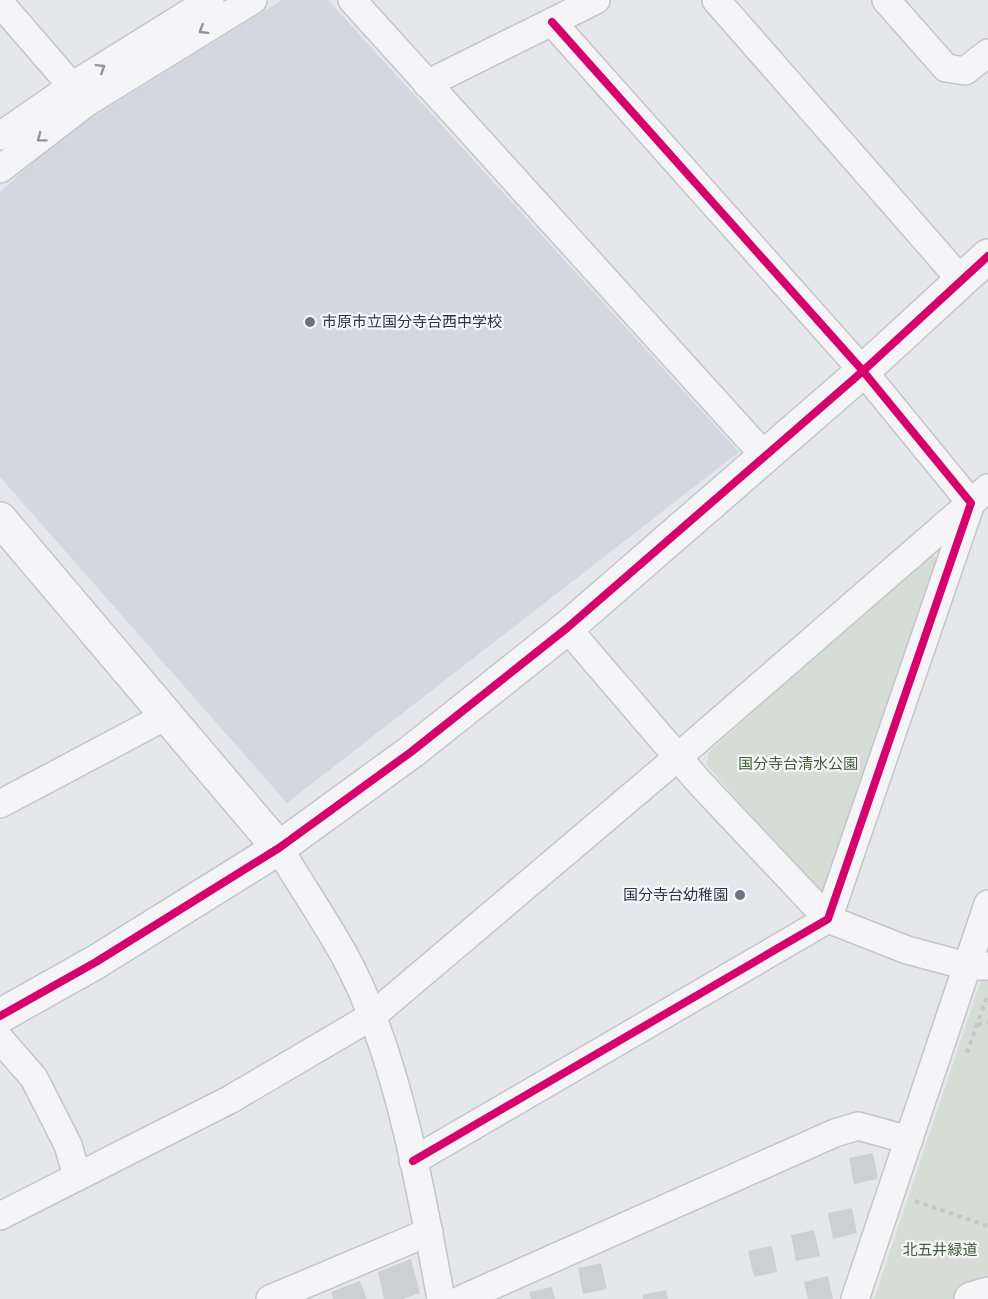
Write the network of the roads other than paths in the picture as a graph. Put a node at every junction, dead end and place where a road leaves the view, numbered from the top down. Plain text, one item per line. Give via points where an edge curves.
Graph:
1 (210, 0) edge
2 (253, 0) edge
3 (352, 0) edge
4 (596, 0) edge
5 (716, 0) edge
6 (886, 0) edge
7 (0, 3) edge
8 (552, 22) junction
9 (988, 53) edge
10 (427, 84) junction
11 (79, 94) junction
12 (0, 136) edge
13 (0, 169) edge
14 (988, 256) edge
15 (961, 280) junction
16 (863, 371) junction
17 (764, 455) junction
18 (979, 496) edge
19 (0, 519) edge
20 (567, 628) junction
21 (166, 716) junction
22 (678, 757) junction
23 (0, 804) edge
24 (279, 848) junction
25 (988, 904) edge
26 (828, 919) junction
27 (977, 966) edge
28 (0, 1016) edge
29 (372, 1017) junction
30 (0, 1039) edge
31 (909, 1140) junction
32 (413, 1161) junction
33 (77, 1176) junction
34 (0, 1216) edge
35 (429, 1232) junction
36 (988, 1294) edge
37 (270, 1299) edge
38 (441, 1299) edge
39 (462, 1299) edge
40 (855, 1299) edge
41 (971, 1299) edge

11 -> 1 street
2 -> 11 street
3 - 10 street
4 - 8 street
5 - 15 street
6 - 9 street via 946,68 965,71
7 - 11 street
8 - 10 street
8 - 16 street
10 - 17 street
11 - 12 street
11 -> 13 street
14 - 15 street
15 - 16 street
16 - 17 street
16 - 18 street
17 - 20 street
18 - 22 street
18 - 26 street
19 - 21 street
20 - 22 street
20 - 24 street via 411,752
21 - 23 street
21 - 24 street
22 - 26 street
22 - 29 street
24 - 28 street via 96,962
24 - 29 street via 354,973
25 - 27 street
26 - 27 street via 907,950
26 - 32 street
27 - 31 street
29 - 32 street
29 - 33 street via 231,1099
30 - 33 street via 34,1078 68,1145
31 - 39 street via 858,1126 835,1133
31 - 40 street
32 - 35 street
33 - 34 street
35 - 37 street
35 - 38 street
36 - 41 street

